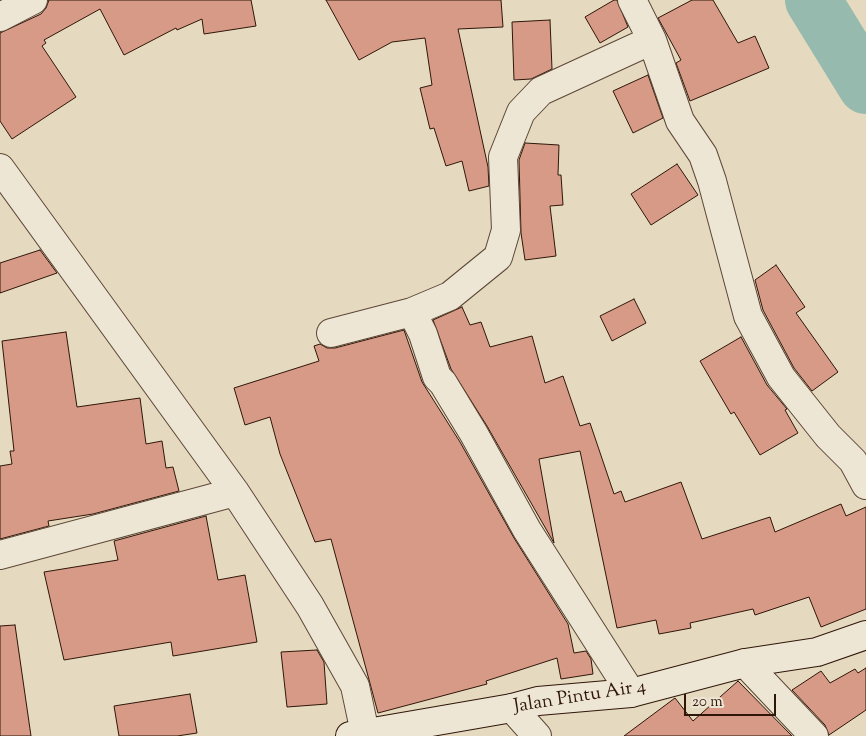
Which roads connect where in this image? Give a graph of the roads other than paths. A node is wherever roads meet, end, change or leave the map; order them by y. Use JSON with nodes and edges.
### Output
{"nodes":[{"id":1,"x":33,"y":0,"type":"edge"},
{"id":2,"x":632,"y":0,"type":"edge"},
{"id":3,"x":0,"y":17,"type":"edge"},
{"id":4,"x":652,"y":40,"type":"junction"},
{"id":5,"x":0,"y":168,"type":"edge"},
{"id":6,"x":412,"y":312,"type":"junction"},
{"id":7,"x":331,"y":333,"type":"dead end"},
{"id":8,"x":866,"y":485,"type":"edge"},
{"id":9,"x":235,"y":492,"type":"junction"},
{"id":10,"x":0,"y":555,"type":"edge"},
{"id":11,"x":866,"y":635,"type":"edge"},
{"id":12,"x":745,"y":663,"type":"junction"},
{"id":13,"x":631,"y":693,"type":"junction"},
{"id":14,"x":512,"y":708,"type":"junction"},
{"id":15,"x":357,"y":735,"type":"edge"},
{"id":16,"x":537,"y":736,"type":"edge"},
{"id":17,"x":814,"y":736,"type":"edge"}],
"edges":[{"from":1,"to":3,"type":"street"},
{"from":2,"to":4,"type":"street"},
{"from":4,"to":6,"type":"street"},
{"from":4,"to":8,"type":"street"},
{"from":5,"to":9,"type":"street"},
{"from":6,"to":7,"type":"street"},
{"from":6,"to":13,"type":"street"},
{"from":9,"to":10,"type":"street"},
{"from":9,"to":15,"type":"street"},
{"from":11,"to":12,"type":"street","name":"Jalan Pintu Air 4"},
{"from":12,"to":13,"type":"street","name":"Jalan Pintu Air 4"},
{"from":12,"to":17,"type":"street"},
{"from":13,"to":14,"type":"street","name":"Jalan Pintu Air 4"},
{"from":14,"to":15,"type":"street","name":"Jalan Pintu Air 4"},
{"from":14,"to":16,"type":"street"}]}
